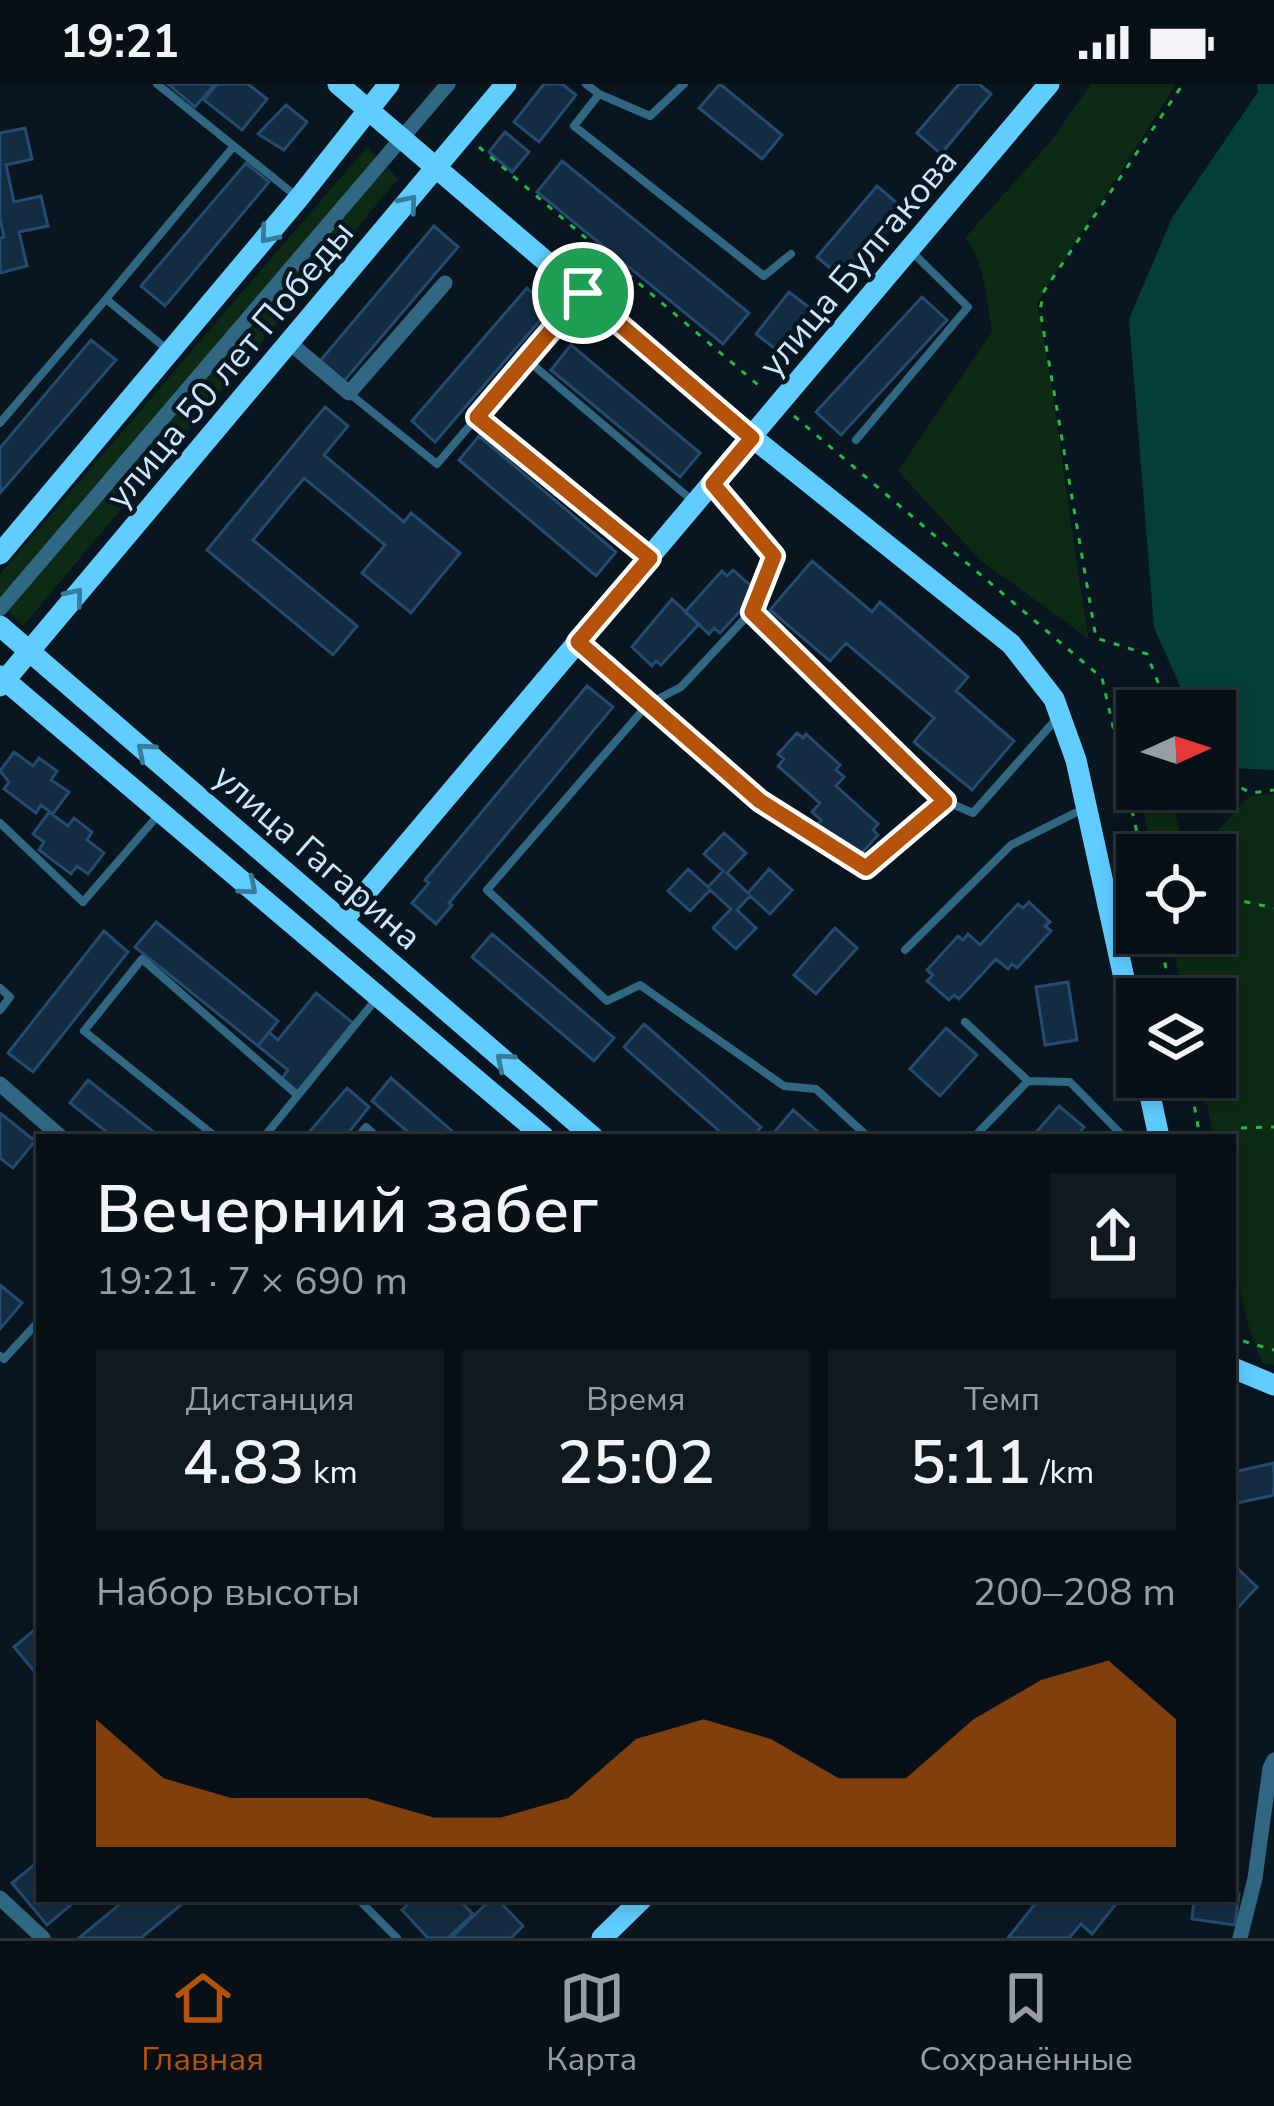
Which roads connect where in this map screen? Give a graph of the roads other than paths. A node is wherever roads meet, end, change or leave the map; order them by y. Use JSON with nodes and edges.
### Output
{"nodes":[{"id":1,"x":157,"y":84,"type":"edge"},
{"id":2,"x":338,"y":84,"type":"edge"},
{"id":3,"x":389,"y":84,"type":"edge"},
{"id":4,"x":448,"y":84,"type":"edge"},
{"id":5,"x":506,"y":84,"type":"edge"},
{"id":6,"x":586,"y":84,"type":"edge"},
{"id":7,"x":684,"y":84,"type":"edge"},
{"id":8,"x":1049,"y":84,"type":"edge"},
{"id":9,"x":599,"y":94,"type":"junction"},
{"id":10,"x":369,"y":112,"type":"junction"},
{"id":11,"x":401,"y":140,"type":"junction"},
{"id":12,"x":234,"y":146,"type":"junction"},
{"id":13,"x":438,"y":168,"type":"junction"},
{"id":14,"x":298,"y":199,"type":"junction"},
{"id":15,"x":911,"y":251,"type":"junction"},
{"id":16,"x":791,"y":254,"type":"dead end"},
{"id":17,"x":445,"y":284,"type":"dead end"},
{"id":18,"x":583,"y":293,"type":"junction"},
{"id":19,"x":106,"y":299,"type":"junction"},
{"id":20,"x":291,"y":344,"type":"junction"},
{"id":21,"x":170,"y":352,"type":"junction"},
{"id":22,"x":526,"y":359,"type":"junction"},
{"id":23,"x":349,"y":394,"type":"junction"},
{"id":24,"x":477,"y":417,"type":"junction"},
{"id":25,"x":0,"y":423,"type":"edge"},
{"id":26,"x":752,"y":438,"type":"junction"},
{"id":27,"x":856,"y":440,"type":"dead end"},
{"id":28,"x":713,"y":484,"type":"junction"},
{"id":29,"x":697,"y":504,"type":"junction"},
{"id":30,"x":0,"y":554,"type":"edge"},
{"id":31,"x":650,"y":558,"type":"junction"},
{"id":32,"x":0,"y":609,"type":"edge"},
{"id":33,"x":752,"y":612,"type":"junction"},
{"id":34,"x":0,"y":626,"type":"edge"},
{"id":35,"x":578,"y":642,"type":"junction"},
{"id":36,"x":29,"y":650,"type":"junction"},
{"id":37,"x":2,"y":680,"type":"edge"},
{"id":38,"x":648,"y":704,"type":"junction"},
{"id":39,"x":1060,"y":715,"type":"junction"},
{"id":40,"x":945,"y":801,"type":"junction"},
{"id":41,"x":1087,"y":807,"type":"junction"},
{"id":42,"x":161,"y":812,"type":"junction"},
{"id":43,"x":0,"y":823,"type":"edge"},
{"id":44,"x":342,"y":921,"type":"junction"},
{"id":45,"x":905,"y":950,"type":"dead end"},
{"id":46,"x":1124,"y":978,"type":"edge"},
{"id":47,"x":0,"y":988,"type":"edge"},
{"id":48,"x":378,"y":997,"type":"junction"},
{"id":49,"x":0,"y":1010,"type":"edge"},
{"id":50,"x":965,"y":1022,"type":"dead end"},
{"id":51,"x":1028,"y":1081,"type":"junction"},
{"id":52,"x":0,"y":1084,"type":"edge"},
{"id":53,"x":296,"y":1094,"type":"junction"},
{"id":54,"x":1149,"y":1098,"type":"edge"},
{"id":55,"x":58,"y":1134,"type":"edge"},
{"id":56,"x":212,"y":1134,"type":"edge"},
{"id":57,"x":265,"y":1134,"type":"edge"},
{"id":58,"x":540,"y":1134,"type":"edge"},
{"id":59,"x":590,"y":1134,"type":"edge"},
{"id":60,"x":865,"y":1134,"type":"edge"},
{"id":61,"x":977,"y":1134,"type":"edge"},
{"id":62,"x":1121,"y":1134,"type":"edge"},
{"id":63,"x":1153,"y":1134,"type":"edge"},
{"id":64,"x":36,"y":1324,"type":"edge"},
{"id":65,"x":0,"y":1356,"type":"edge"},
{"id":66,"x":1236,"y":1368,"type":"edge"},
{"id":67,"x":1269,"y":1384,"type":"edge"},
{"id":68,"x":1236,"y":1385,"type":"edge"},
{"id":69,"x":1274,"y":1760,"type":"edge"},
{"id":70,"x":0,"y":1898,"type":"edge"},
{"id":71,"x":361,"y":1902,"type":"edge"},
{"id":72,"x":639,"y":1902,"type":"edge"},
{"id":73,"x":32,"y":1935,"type":"edge"},
{"id":74,"x":397,"y":1938,"type":"edge"},
{"id":75,"x":602,"y":1938,"type":"edge"},
{"id":76,"x":1240,"y":1938,"type":"edge"}],
"edges":[{"from":1,"to":12,"type":"lane"},
{"from":2,"to":10,"type":"street"},
{"from":3,"to":10,"type":"street","name":"улица 50 лет Победы"},
{"from":4,"to":11,"type":"street"},
{"from":5,"to":13,"type":"street","name":"улица 50 лет Победы"},
{"from":6,"to":9,"type":"lane"},
{"from":7,"to":9,"type":"lane"},
{"from":8,"to":15,"type":"street","name":"улица Булгакова"},
{"from":9,"to":16,"type":"lane"},
{"from":10,"to":11,"type":"street"},
{"from":10,"to":14,"type":"street","name":"улица 50 лет Победы"},
{"from":11,"to":13,"type":"street"},
{"from":11,"to":32,"type":"street"},
{"from":12,"to":14,"type":"lane"},
{"from":12,"to":19,"type":"lane"},
{"from":13,"to":18,"type":"street"},
{"from":20,"to":13,"type":"street","name":"улица 50 лет Победы","one_way":true},
{"from":14,"to":21,"type":"street","name":"улица 50 лет Победы","one_way":true},
{"from":15,"to":26,"type":"street","name":"улица Булгакова"},
{"from":15,"to":27,"type":"lane"},
{"from":17,"to":23,"type":"street"},
{"from":18,"to":22,"type":"lane"},
{"from":18,"to":26,"type":"street"},
{"from":19,"to":21,"type":"lane"},
{"from":19,"to":25,"type":"lane"},
{"from":20,"to":23,"type":"street"},
{"from":36,"to":20,"type":"street","name":"улица 50 лет Победы","one_way":true},
{"from":21,"to":30,"type":"street","name":"улица 50 лет Победы"},
{"from":22,"to":24,"type":"lane"},
{"from":22,"to":29,"type":"lane"},
{"from":23,"to":24,"type":"lane"},
{"from":24,"to":31,"type":"lane"},
{"from":26,"to":28,"type":"street","name":"улица Булгакова"},
{"from":26,"to":39,"type":"street"},
{"from":28,"to":29,"type":"street","name":"улица Булгакова"},
{"from":28,"to":33,"type":"lane"},
{"from":29,"to":31,"type":"street","name":"улица Булгакова"},
{"from":31,"to":35,"type":"street","name":"улица Булгакова"},
{"from":33,"to":38,"type":"lane"},
{"from":33,"to":40,"type":"lane"},
{"from":34,"to":36,"type":"street","name":"улица Гагарина"},
{"from":35,"to":38,"type":"lane"},
{"from":35,"to":44,"type":"street","name":"улица Булгакова"},
{"from":36,"to":37,"type":"street","name":"улица 50 лет Победы"},
{"from":44,"to":36,"type":"street","name":"улица Гагарина","one_way":true},
{"from":37,"to":42,"type":"street","name":"улица Гагарина"},
{"from":38,"to":40,"type":"lane"},
{"from":38,"to":60,"type":"lane"},
{"from":39,"to":40,"type":"lane"},
{"from":39,"to":41,"type":"street"},
{"from":41,"to":45,"type":"lane"},
{"from":41,"to":46,"type":"street"},
{"from":42,"to":43,"type":"lane"},
{"from":42,"to":48,"type":"street","name":"улица Гагарина","one_way":true},
{"from":59,"to":44,"type":"street","name":"улица Гагарина","one_way":true},
{"from":47,"to":49,"type":"lane"},
{"from":48,"to":53,"type":"lane"},
{"from":48,"to":58,"type":"street","name":"улица Гагарина"},
{"from":50,"to":51,"type":"lane"},
{"from":51,"to":61,"type":"lane"},
{"from":51,"to":62,"type":"lane"},
{"from":52,"to":55,"type":"street"},
{"from":53,"to":56,"type":"lane"},
{"from":53,"to":57,"type":"lane"},
{"from":54,"to":63,"type":"street"},
{"from":64,"to":65,"type":"lane"},
{"from":66,"to":67,"type":"street"},
{"from":67,"to":68,"type":"street"},
{"from":69,"to":76,"type":"street"},
{"from":70,"to":73,"type":"street"},
{"from":71,"to":74,"type":"lane"},
{"from":72,"to":75,"type":"street"}]}
